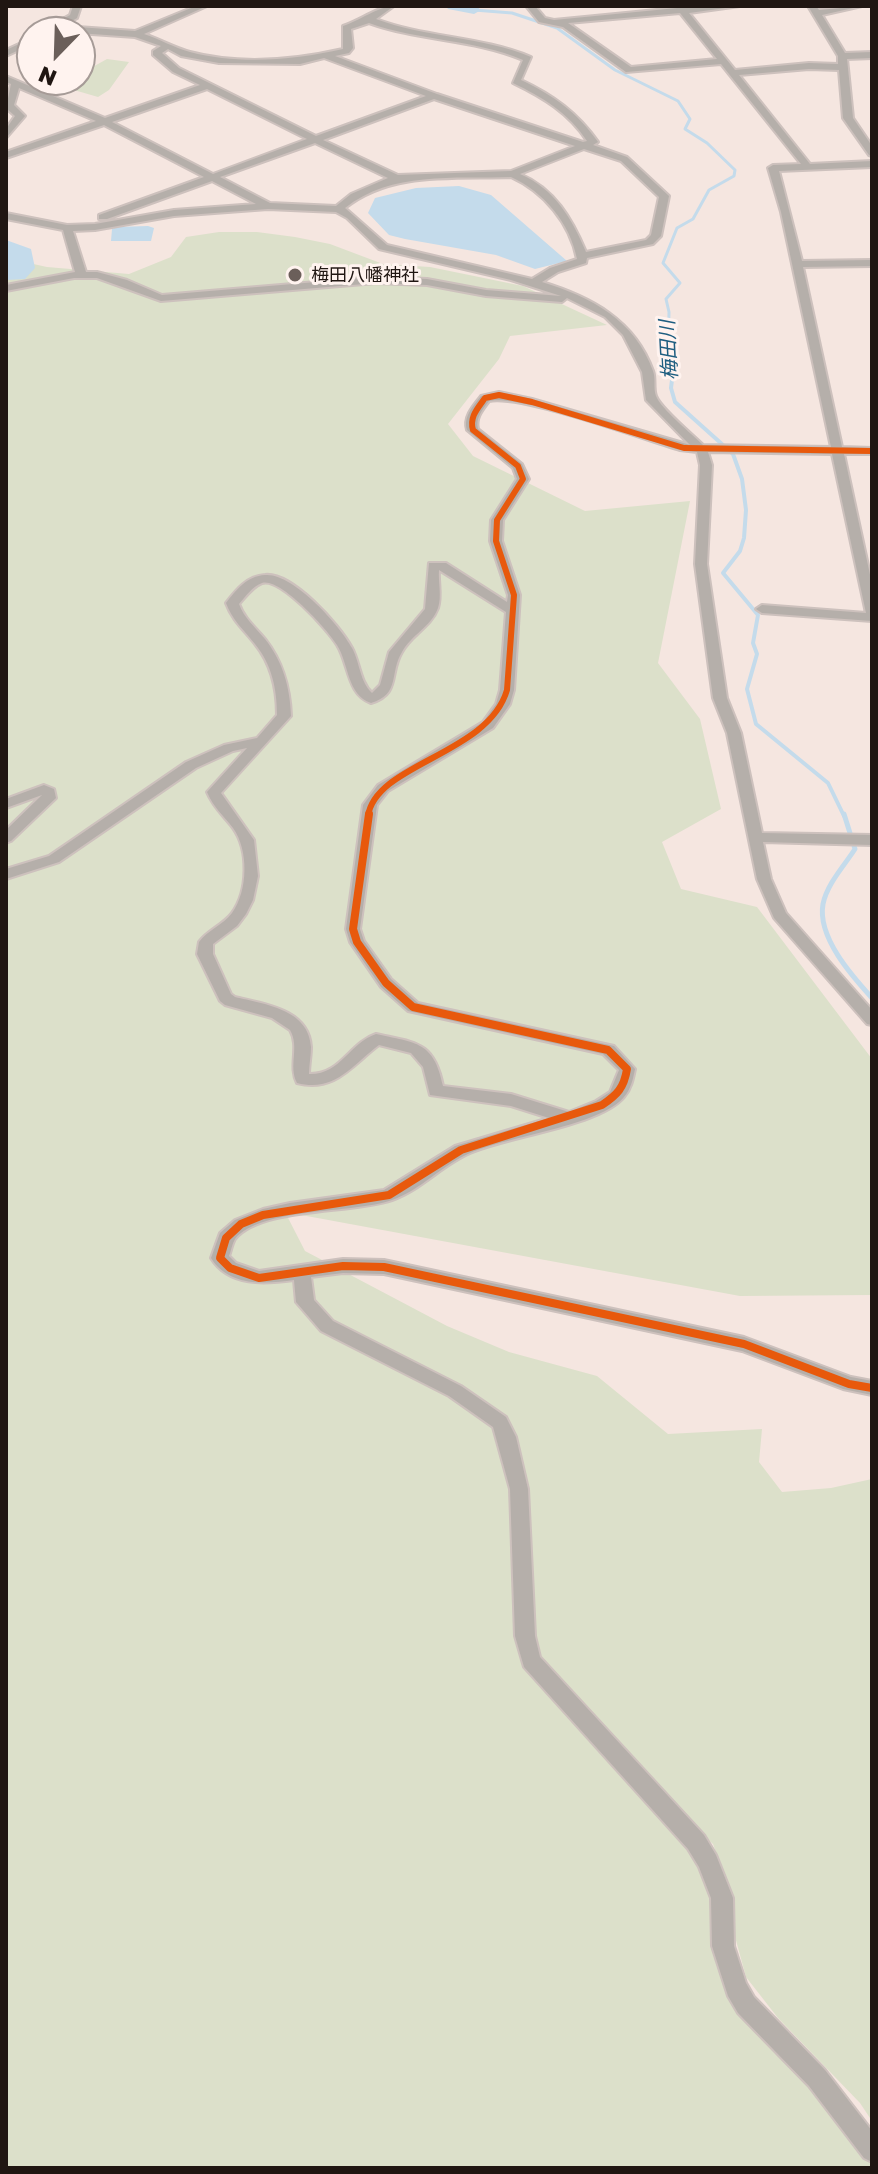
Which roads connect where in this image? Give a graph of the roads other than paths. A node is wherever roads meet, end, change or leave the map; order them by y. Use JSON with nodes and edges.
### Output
{"nodes":[{"id":1,"x":203,"y":6,"type":"edge"},
{"id":2,"x":390,"y":6,"type":"edge"},
{"id":3,"x":530,"y":6,"type":"edge"},
{"id":4,"x":736,"y":6,"type":"edge"},
{"id":5,"x":858,"y":6,"type":"edge"},
{"id":6,"x":681,"y":8,"type":"edge"},
{"id":7,"x":815,"y":10,"type":"edge"},
{"id":8,"x":369,"y":20,"type":"junction"},
{"id":9,"x":552,"y":22,"type":"junction"},
{"id":10,"x":96,"y":32,"type":"edge"},
{"id":11,"x":136,"y":34,"type":"junction"},
{"id":12,"x":168,"y":45,"type":"junction"},
{"id":13,"x":872,"y":55,"type":"edge"},
{"id":14,"x":326,"y":56,"type":"junction"},
{"id":15,"x":722,"y":61,"type":"junction"},
{"id":16,"x":843,"y":62,"type":"junction"},
{"id":17,"x":732,"y":73,"type":"junction"},
{"id":18,"x":11,"y":80,"type":"edge"},
{"id":19,"x":210,"y":85,"type":"junction"},
{"id":20,"x":434,"y":96,"type":"junction"},
{"id":21,"x":102,"y":120,"type":"junction"},
{"id":22,"x":6,"y":135,"type":"edge"},
{"id":23,"x":318,"y":139,"type":"junction"},
{"id":24,"x":584,"y":146,"type":"junction"},
{"id":25,"x":872,"y":153,"type":"edge"},
{"id":26,"x":6,"y":155,"type":"edge"},
{"id":27,"x":872,"y":164,"type":"edge"},
{"id":28,"x":808,"y":167,"type":"junction"},
{"id":29,"x":512,"y":174,"type":"junction"},
{"id":30,"x":213,"y":176,"type":"junction"},
{"id":31,"x":397,"y":178,"type":"junction"},
{"id":32,"x":268,"y":206,"type":"junction"},
{"id":33,"x":338,"y":209,"type":"junction"},
{"id":34,"x":6,"y":216,"type":"edge"},
{"id":35,"x":67,"y":228,"type":"junction"},
{"id":36,"x":582,"y":256,"type":"junction"},
{"id":37,"x":872,"y":263,"type":"edge"},
{"id":38,"x":796,"y":264,"type":"junction"},
{"id":39,"x":81,"y":274,"type":"junction"},
{"id":40,"x":533,"y":283,"type":"junction"},
{"id":41,"x":6,"y":288,"type":"edge"},
{"id":42,"x":580,"y":300,"type":"junction"},
{"id":43,"x":702,"y":450,"type":"junction"},
{"id":44,"x":838,"y":451,"type":"junction"},
{"id":45,"x":872,"y":451,"type":"edge"},
{"id":46,"x":762,"y":609,"type":"dead end"},
{"id":47,"x":513,"y":611,"type":"junction"},
{"id":48,"x":872,"y":615,"type":"edge"},
{"id":49,"x":262,"y":741,"type":"junction"},
{"id":50,"x":6,"y":804,"type":"edge"},
{"id":51,"x":755,"y":837,"type":"junction"},
{"id":52,"x":6,"y":838,"type":"edge"},
{"id":53,"x":859,"y":839,"type":"edge"},
{"id":54,"x":6,"y":874,"type":"edge"},
{"id":55,"x":872,"y":1020,"type":"edge"},
{"id":56,"x":566,"y":1117,"type":"junction"},
{"id":57,"x":302,"y":1271,"type":"junction"},
{"id":58,"x":872,"y":1388,"type":"edge"},
{"id":59,"x":872,"y":2150,"type":"edge"}],
"edges":[{"from":1,"to":11,"type":"street"},
{"from":2,"to":8,"type":"street"},
{"from":3,"to":9,"type":"street"},
{"from":4,"to":6,"type":"street"},
{"from":5,"to":7,"type":"street"},
{"from":6,"to":9,"type":"street"},
{"from":6,"to":15,"type":"street"},
{"from":7,"to":16,"type":"street"},
{"from":8,"to":14,"type":"street"},
{"from":8,"to":24,"type":"street"},
{"from":9,"to":15,"type":"street"},
{"from":10,"to":11,"type":"street"},
{"from":11,"to":12,"type":"street"},
{"from":12,"to":14,"type":"street"},
{"from":12,"to":19,"type":"street"},
{"from":13,"to":16,"type":"street"},
{"from":14,"to":20,"type":"street"},
{"from":15,"to":17,"type":"street"},
{"from":16,"to":17,"type":"street"},
{"from":16,"to":25,"type":"street"},
{"from":17,"to":28,"type":"street"},
{"from":18,"to":21,"type":"street"},
{"from":18,"to":22,"type":"street"},
{"from":19,"to":21,"type":"street"},
{"from":19,"to":23,"type":"street"},
{"from":20,"to":23,"type":"street"},
{"from":20,"to":24,"type":"street"},
{"from":21,"to":26,"type":"street"},
{"from":21,"to":30,"type":"street"},
{"from":23,"to":30,"type":"street"},
{"from":23,"to":31,"type":"street"},
{"from":24,"to":29,"type":"street"},
{"from":24,"to":36,"type":"street"},
{"from":27,"to":28,"type":"street"},
{"from":28,"to":38,"type":"street"},
{"from":29,"to":31,"type":"street"},
{"from":29,"to":36,"type":"street"},
{"from":30,"to":32,"type":"street"},
{"from":30,"to":35,"type":"street"},
{"from":31,"to":33,"type":"street"},
{"from":32,"to":33,"type":"street"},
{"from":32,"to":35,"type":"street"},
{"from":33,"to":40,"type":"street"},
{"from":34,"to":35,"type":"street"},
{"from":35,"to":39,"type":"street"},
{"from":36,"to":40,"type":"street"},
{"from":37,"to":38,"type":"street"},
{"from":38,"to":44,"type":"street"},
{"from":39,"to":41,"type":"street"},
{"from":39,"to":42,"type":"street"},
{"from":40,"to":42,"type":"street"},
{"from":42,"to":43,"type":"street"},
{"from":43,"to":44,"type":"street"},
{"from":43,"to":47,"type":"street"},
{"from":43,"to":51,"type":"street"},
{"from":44,"to":45,"type":"street"},
{"from":44,"to":48,"type":"street"},
{"from":46,"to":48,"type":"street"},
{"from":47,"to":49,"type":"street"},
{"from":47,"to":56,"type":"street"},
{"from":49,"to":54,"type":"street"},
{"from":49,"to":56,"type":"street"},
{"from":50,"to":52,"type":"street"},
{"from":51,"to":53,"type":"street"},
{"from":51,"to":55,"type":"street"},
{"from":56,"to":57,"type":"street"},
{"from":57,"to":58,"type":"street"},
{"from":57,"to":59,"type":"street"}]}
